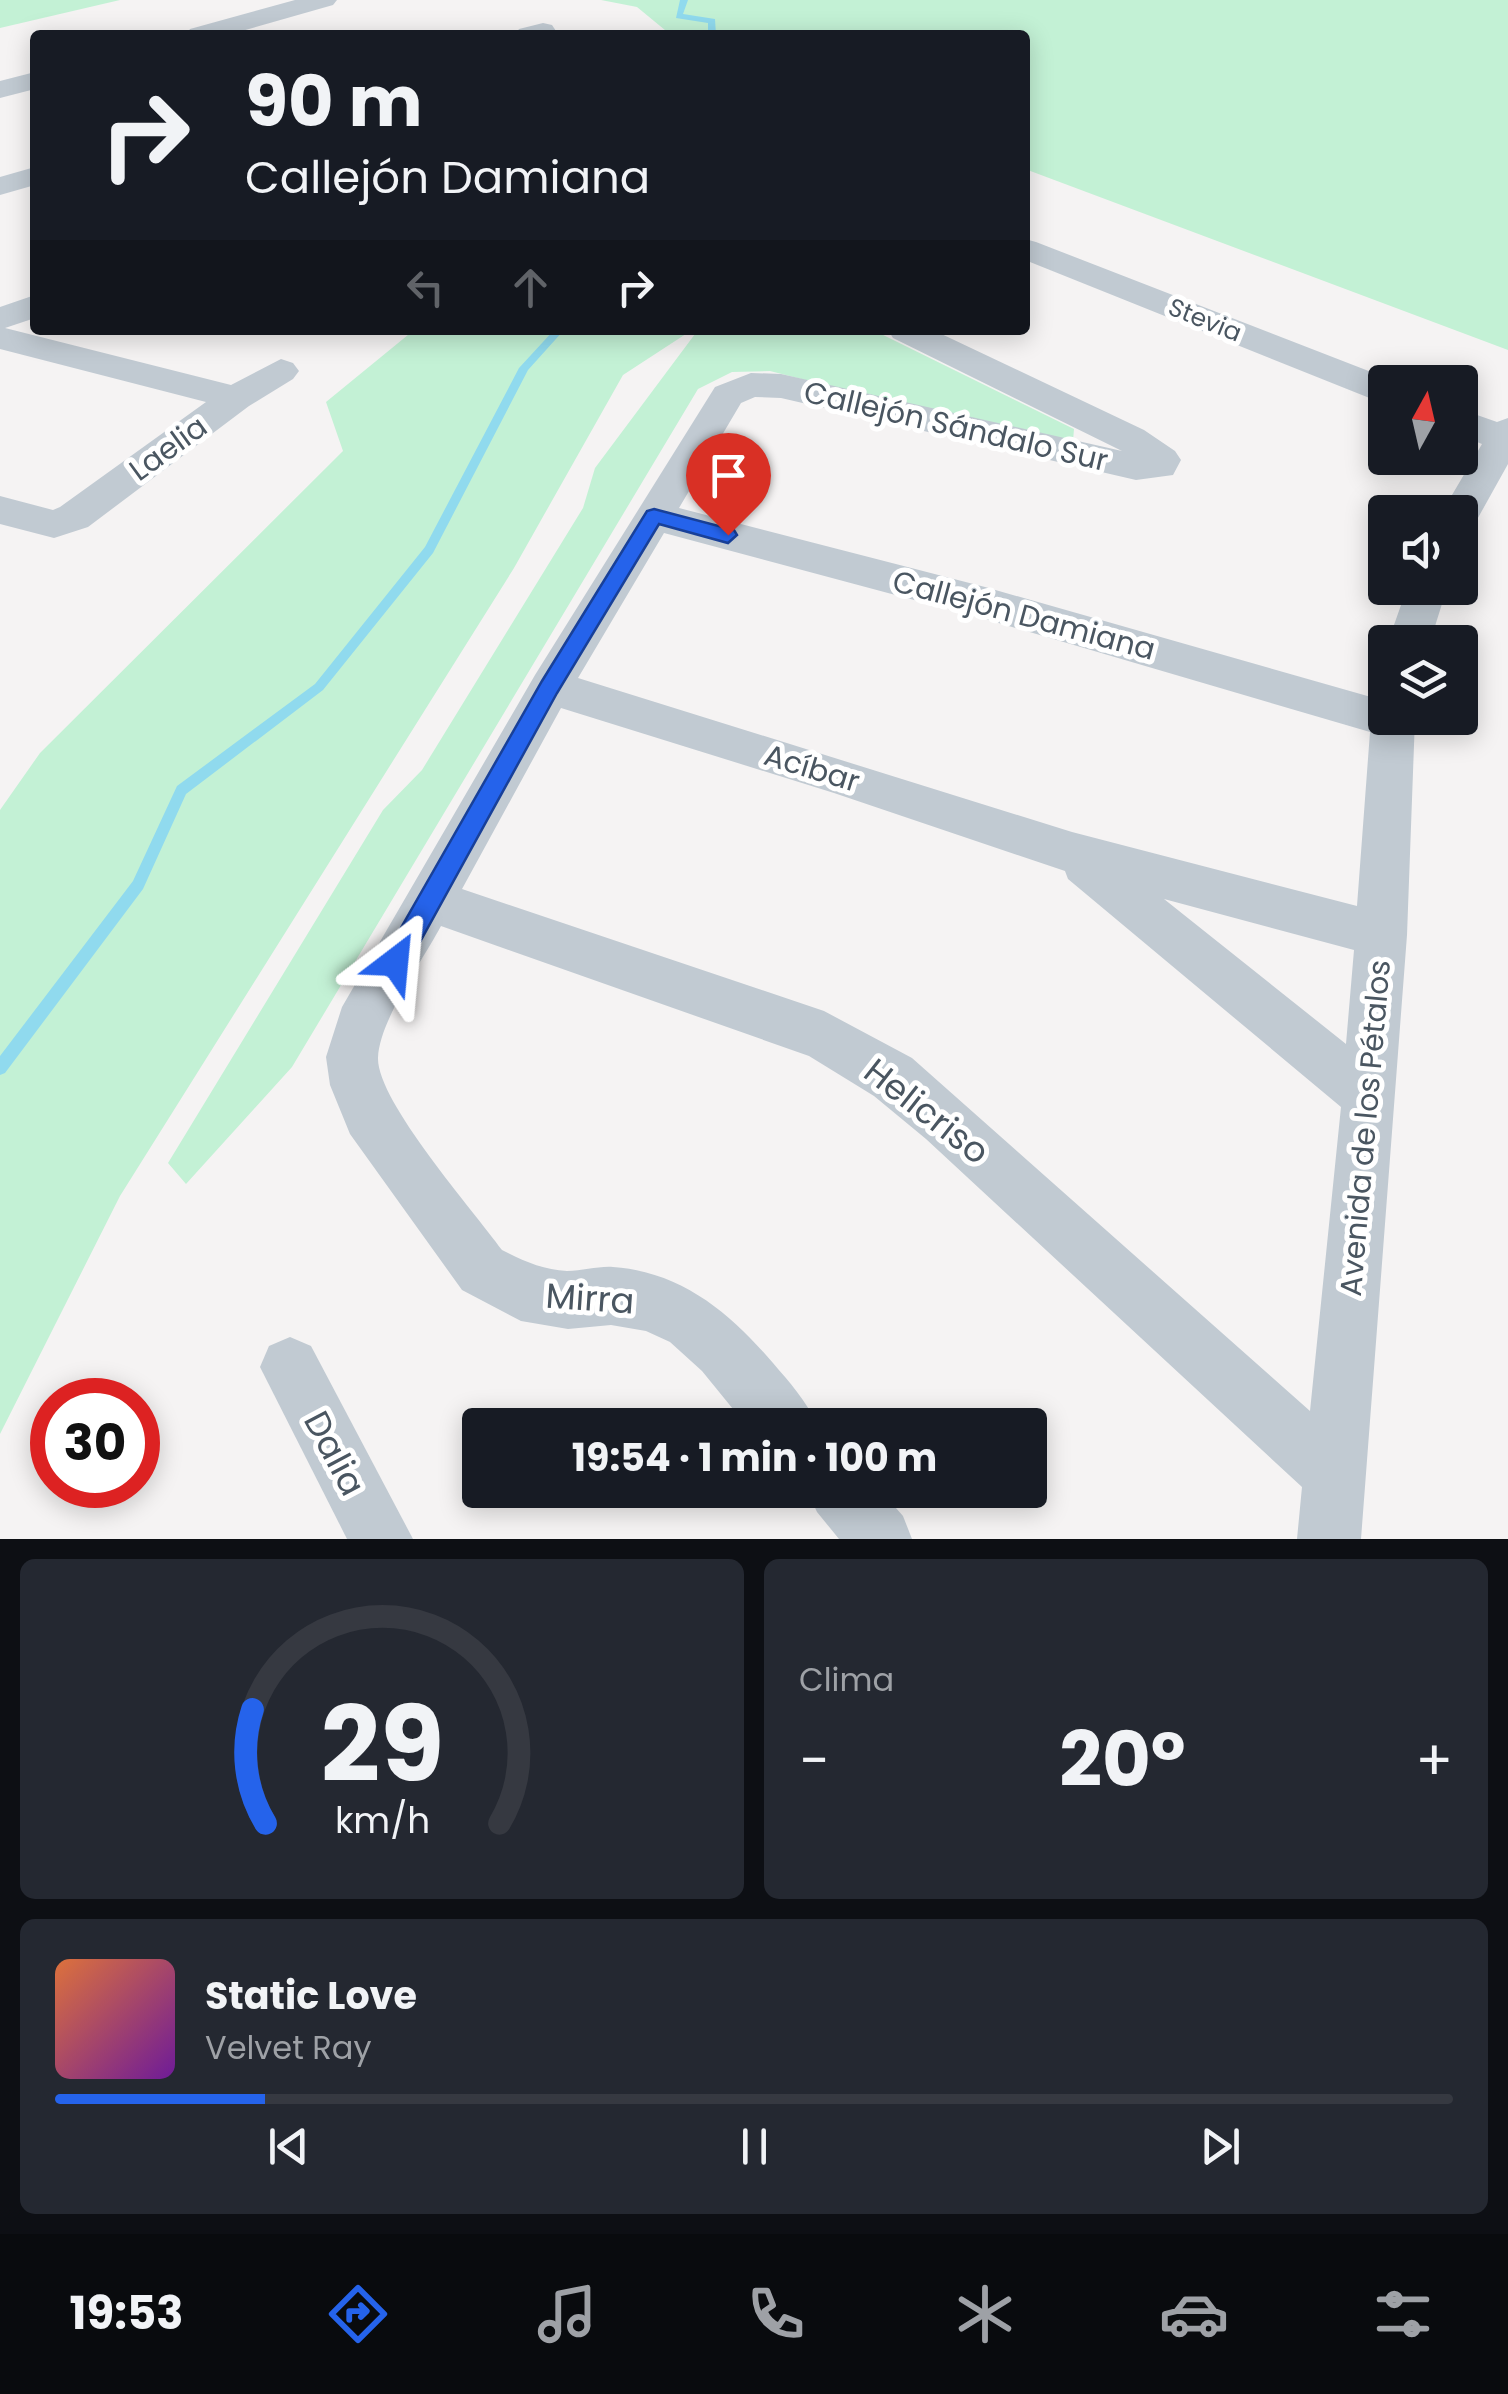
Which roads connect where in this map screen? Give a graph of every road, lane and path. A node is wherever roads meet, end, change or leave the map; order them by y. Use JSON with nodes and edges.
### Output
{"nodes":[{"id":1,"x":324,"y":0,"type":"edge"},
{"id":2,"x":217,"y":30,"type":"edge"},
{"id":3,"x":30,"y":81,"type":"edge"},
{"id":4,"x":0,"y":90,"type":"edge"},
{"id":5,"x":30,"y":177,"type":"edge"},
{"id":6,"x":0,"y":186,"type":"edge"},
{"id":7,"x":1030,"y":251,"type":"edge"},
{"id":8,"x":30,"y":308,"type":"edge"},
{"id":9,"x":0,"y":319,"type":"edge"},
{"id":10,"x":916,"y":335,"type":"edge"},
{"id":11,"x":0,"y":338,"type":"edge"},
{"id":12,"x":281,"y":371,"type":"dead end"},
{"id":13,"x":1368,"y":384,"type":"edge"},
{"id":14,"x":236,"y":398,"type":"junction"},
{"id":15,"x":1478,"y":426,"type":"edge"},
{"id":16,"x":1506,"y":434,"type":"edge"},
{"id":17,"x":1471,"y":495,"type":"edge"},
{"id":18,"x":0,"y":510,"type":"edge"},
{"id":19,"x":654,"y":516,"type":"junction"},
{"id":20,"x":550,"y":687,"type":"junction"},
{"id":21,"x":1368,"y":713,"type":"edge"},
{"id":22,"x":1392,"y":735,"type":"edge"},
{"id":23,"x":1072,"y":853,"type":"junction"},
{"id":24,"x":429,"y":900,"type":"junction"},
{"id":25,"x":1382,"y":934,"type":"junction"},
{"id":26,"x":1369,"y":1096,"type":"junction"},
{"id":27,"x":290,"y":1368,"type":"dead end"},
{"id":28,"x":772,"y":1408,"type":"edge"},
{"id":29,"x":1334,"y":1474,"type":"junction"},
{"id":30,"x":855,"y":1508,"type":"edge"},
{"id":31,"x":381,"y":1539,"type":"edge"},
{"id":32,"x":880,"y":1539,"type":"edge"},
{"id":33,"x":1329,"y":1539,"type":"edge"}],
"edges":[{"from":1,"to":2,"type":"street"},
{"from":3,"to":4,"type":"street"},
{"from":5,"to":6,"type":"street"},
{"from":7,"to":13,"type":"street","name":"Stevia"},
{"from":8,"to":9,"type":"street"},
{"from":10,"to":19,"type":"street","name":"Callejón Sándalo Sur"},
{"from":11,"to":14,"type":"street"},
{"from":12,"to":14,"type":"street","name":"Laelia"},
{"from":14,"to":18,"type":"street","name":"Laelia"},
{"from":15,"to":16,"type":"street"},
{"from":16,"to":17,"type":"street"},
{"from":19,"to":20,"type":"street"},
{"from":19,"to":21,"type":"street","name":"Callejón Damiana"},
{"from":20,"to":23,"type":"street","name":"Acíbar"},
{"from":20,"to":24,"type":"street"},
{"from":22,"to":25,"type":"street","name":"Avenida de los Pétalos"},
{"from":23,"to":25,"type":"street","name":"Acíbar"},
{"from":23,"to":26,"type":"street","name":"Acíbar"},
{"from":24,"to":28,"type":"street","name":"Mirra"},
{"from":24,"to":29,"type":"street","name":"Helicriso"},
{"from":25,"to":26,"type":"street","name":"Avenida de los Pétalos"},
{"from":26,"to":29,"type":"street","name":"Avenida de los Pétalos"},
{"from":27,"to":31,"type":"street","name":"Dalia"},
{"from":29,"to":33,"type":"street","name":"Avenida de los Pétalos"},
{"from":30,"to":32,"type":"street"}]}
